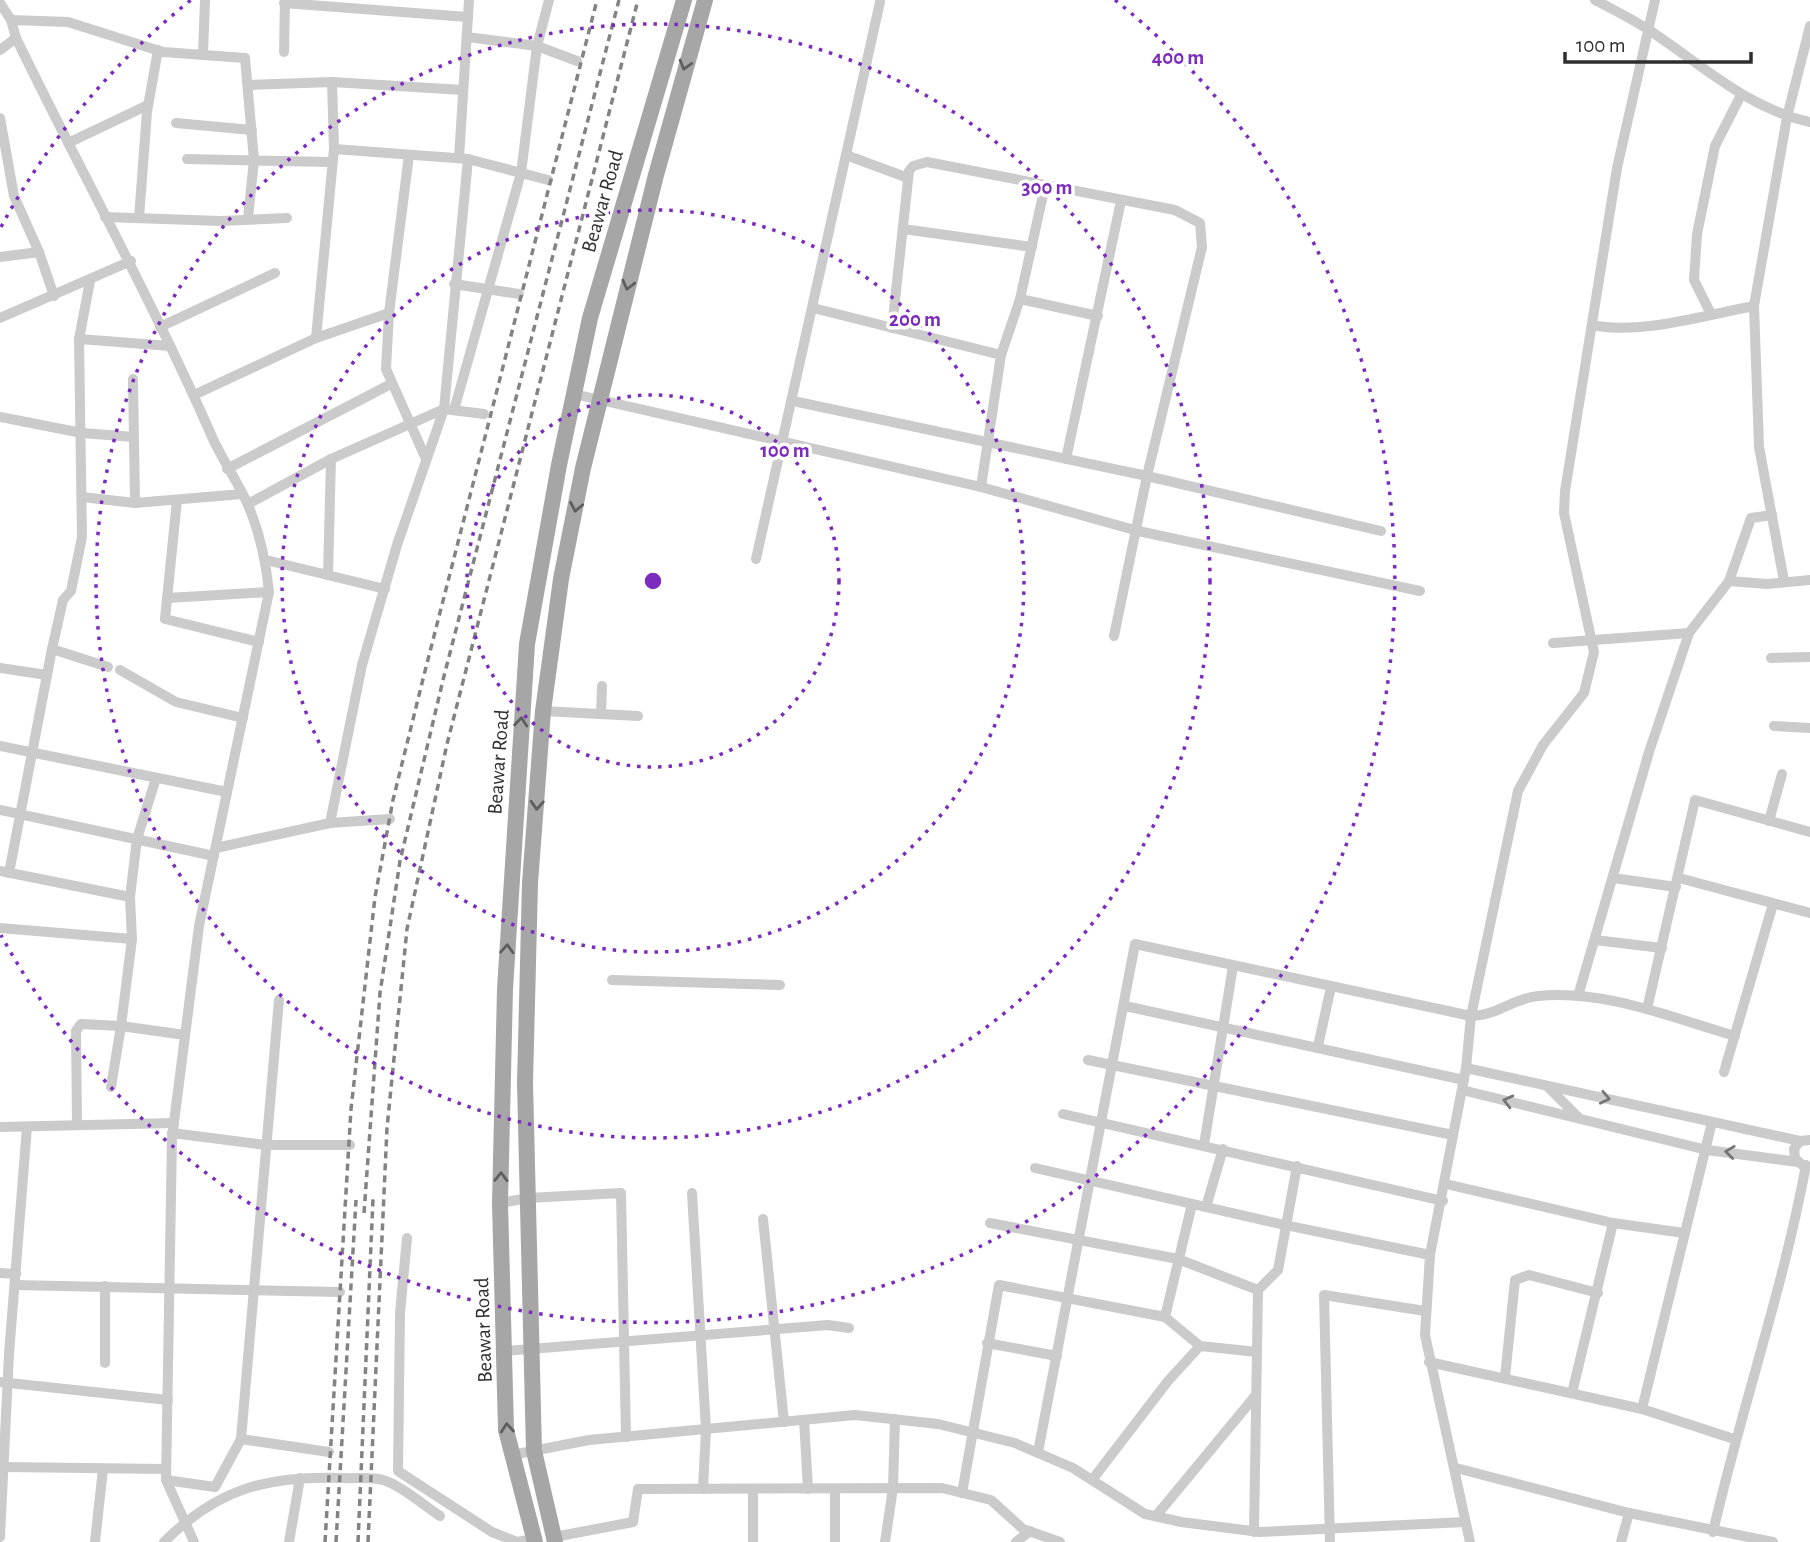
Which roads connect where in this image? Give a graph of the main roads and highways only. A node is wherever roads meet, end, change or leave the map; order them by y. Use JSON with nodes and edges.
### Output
{"nodes":[{"id":1,"x":684,"y":0,"type":"edge"},
{"id":2,"x":705,"y":0,"type":"edge"},
{"id":3,"x":518,"y":757,"type":"junction"},
{"id":4,"x":540,"y":759,"type":"junction"},
{"id":5,"x":554,"y":1540,"type":"edge"},
{"id":6,"x":535,"y":1541,"type":"edge"}],
"edges":[{"from":3,"to":1,"type":"main road","name":"Beawar Road","one_way":true},
{"from":2,"to":4,"type":"main road","name":"Beawar Road","one_way":true},
{"from":3,"to":4,"type":"main road"},
{"from":6,"to":3,"type":"main road","name":"Beawar Road","one_way":true},
{"from":4,"to":5,"type":"main road","name":"Beawar Road","one_way":true}]}
